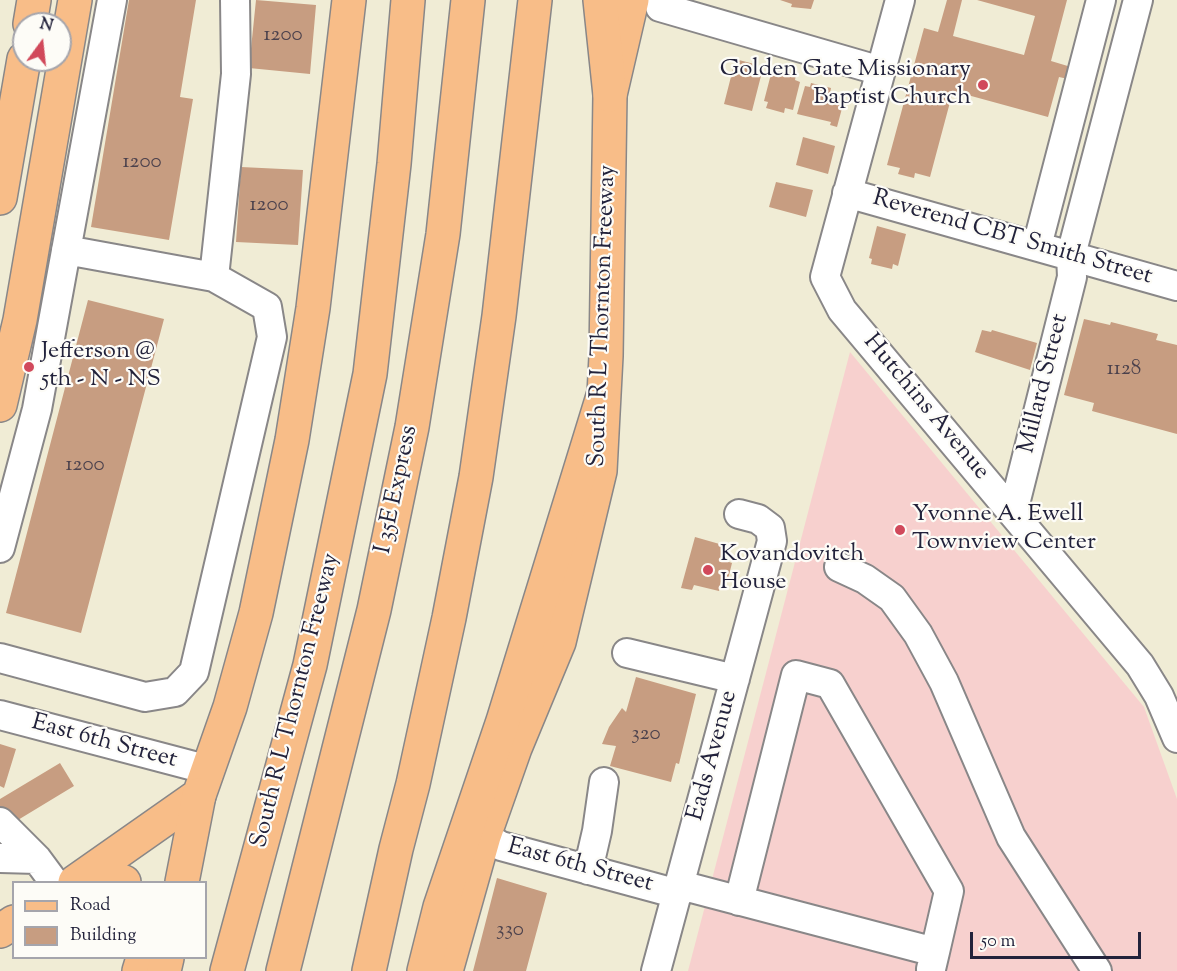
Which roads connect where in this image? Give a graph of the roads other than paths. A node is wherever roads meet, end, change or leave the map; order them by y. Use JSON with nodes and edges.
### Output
{"nodes":[{"id":1,"x":75,"y":0,"type":"edge"},
{"id":2,"x":111,"y":0,"type":"edge"},
{"id":3,"x":235,"y":0,"type":"edge"},
{"id":4,"x":349,"y":0,"type":"edge"},
{"id":5,"x":408,"y":0,"type":"edge"},
{"id":6,"x":468,"y":0,"type":"edge"},
{"id":7,"x":535,"y":0,"type":"edge"},
{"id":8,"x":600,"y":0,"type":"edge"},
{"id":9,"x":900,"y":0,"type":"edge"},
{"id":10,"x":1101,"y":0,"type":"edge"},
{"id":11,"x":1138,"y":0,"type":"edge"},
{"id":12,"x":646,"y":4,"type":"edge"},
{"id":13,"x":881,"y":71,"type":"junction"},
{"id":14,"x":22,"y":72,"type":"edge"},
{"id":15,"x":610,"y":95,"type":"junction"},
{"id":16,"x":847,"y":193,"type":"junction"},
{"id":17,"x":0,"y":198,"type":"edge"},
{"id":18,"x":1037,"y":246,"type":"junction"},
{"id":19,"x":66,"y":250,"type":"junction"},
{"id":20,"x":1071,"y":255,"type":"junction"},
{"id":21,"x":214,"y":278,"type":"junction"},
{"id":22,"x":1177,"y":286,"type":"edge"},
{"id":23,"x":10,"y":318,"type":"edge"},
{"id":24,"x":603,"y":396,"type":"junction"},
{"id":25,"x":0,"y":405,"type":"edge"},
{"id":26,"x":1013,"y":512,"type":"junction"},
{"id":27,"x":739,"y":514,"type":"dead end"},
{"id":28,"x":0,"y":548,"type":"edge"},
{"id":29,"x":839,"y":567,"type":"dead end"},
{"id":30,"x":627,"y":653,"type":"dead end"},
{"id":31,"x":0,"y":658,"type":"edge"},
{"id":32,"x":735,"y":679,"type":"junction"},
{"id":33,"x":0,"y":715,"type":"edge"},
{"id":34,"x":1177,"y":735,"type":"edge"},
{"id":35,"x":204,"y":782,"type":"junction"},
{"id":36,"x":604,"y":783,"type":"dead end"},
{"id":37,"x":0,"y":822,"type":"edge"},
{"id":38,"x":484,"y":836,"type":"junction"},
{"id":39,"x":0,"y":838,"type":"edge"},
{"id":40,"x":0,"y":848,"type":"edge"},
{"id":41,"x":0,"y":858,"type":"edge"},
{"id":42,"x":37,"y":859,"type":"junction"},
{"id":43,"x":588,"y":870,"type":"junction"},
{"id":44,"x":70,"y":881,"type":"edge"},
{"id":45,"x":121,"y":881,"type":"edge"},
{"id":46,"x":168,"y":881,"type":"edge"},
{"id":47,"x":182,"y":881,"type":"edge"},
{"id":48,"x":679,"y":889,"type":"junction"},
{"id":49,"x":740,"y":901,"type":"junction"},
{"id":50,"x":933,"y":962,"type":"edge"},
{"id":51,"x":227,"y":971,"type":"edge"},
{"id":52,"x":283,"y":971,"type":"edge"},
{"id":53,"x":369,"y":971,"type":"edge"},
{"id":54,"x":424,"y":971,"type":"edge"},
{"id":55,"x":446,"y":971,"type":"edge"},
{"id":56,"x":656,"y":971,"type":"edge"},
{"id":57,"x":1097,"y":971,"type":"edge"}],
"edges":[{"from":1,"to":23,"type":"main road"},
{"from":2,"to":19,"type":"street"},
{"from":3,"to":21,"type":"street"},
{"from":4,"to":35,"type":"main road"},
{"from":5,"to":51,"type":"main road","name":"South R L Thornton Freeway"},
{"from":6,"to":52,"type":"main road","name":"I 35E Express"},
{"from":7,"to":53,"type":"main road"},
{"from":8,"to":15,"type":"main road"},
{"from":9,"to":13,"type":"street"},
{"from":10,"to":18,"type":"street"},
{"from":11,"to":20,"type":"street","name":"Millard Street"},
{"from":12,"to":13,"type":"street"},
{"from":12,"to":15,"type":"main road","name":"South R L Thornton Freeway"},
{"from":13,"to":16,"type":"street"},
{"from":14,"to":17,"type":"main road"},
{"from":15,"to":24,"type":"main road","name":"South R L Thornton Freeway"},
{"from":16,"to":18,"type":"street","name":"Reverend CBT Smith Street"},
{"from":16,"to":26,"type":"street","name":"Hutchins Avenue"},
{"from":18,"to":20,"type":"street","name":"Reverend CBT Smith Street"},
{"from":19,"to":21,"type":"street"},
{"from":19,"to":28,"type":"street"},
{"from":20,"to":22,"type":"street","name":"Reverend CBT Smith Street"},
{"from":20,"to":26,"type":"street","name":"Millard Street"},
{"from":21,"to":31,"type":"street"},
{"from":23,"to":25,"type":"main road"},
{"from":24,"to":38,"type":"main road","name":"South R L Thornton Freeway"},
{"from":24,"to":54,"type":"main road"},
{"from":26,"to":34,"type":"street","name":"Hutchins Avenue"},
{"from":27,"to":32,"type":"street","name":"Eads Avenue"},
{"from":29,"to":57,"type":"street"},
{"from":30,"to":32,"type":"street"},
{"from":32,"to":48,"type":"street","name":"Eads Avenue"},
{"from":33,"to":35,"type":"street","name":"East 6th Street"},
{"from":35,"to":44,"type":"main road"},
{"from":35,"to":46,"type":"main road"},
{"from":35,"to":47,"type":"main road"},
{"from":36,"to":43,"type":"street"},
{"from":37,"to":42,"type":"street"},
{"from":38,"to":43,"type":"street","name":"East 6th Street"},
{"from":38,"to":55,"type":"main road","name":"South R L Thornton Freeway"},
{"from":39,"to":42,"type":"street"},
{"from":40,"to":42,"type":"street"},
{"from":41,"to":42,"type":"street"},
{"from":42,"to":44,"type":"street"},
{"from":43,"to":48,"type":"street","name":"East 6th Street"},
{"from":44,"to":45,"type":"main road"},
{"from":48,"to":49,"type":"street","name":"East 6th Street"},
{"from":48,"to":56,"type":"street","name":"Eads Avenue"},
{"from":49,"to":50,"type":"street","name":"East 6th Street"},
{"from":49,"to":50,"type":"street"}]}
